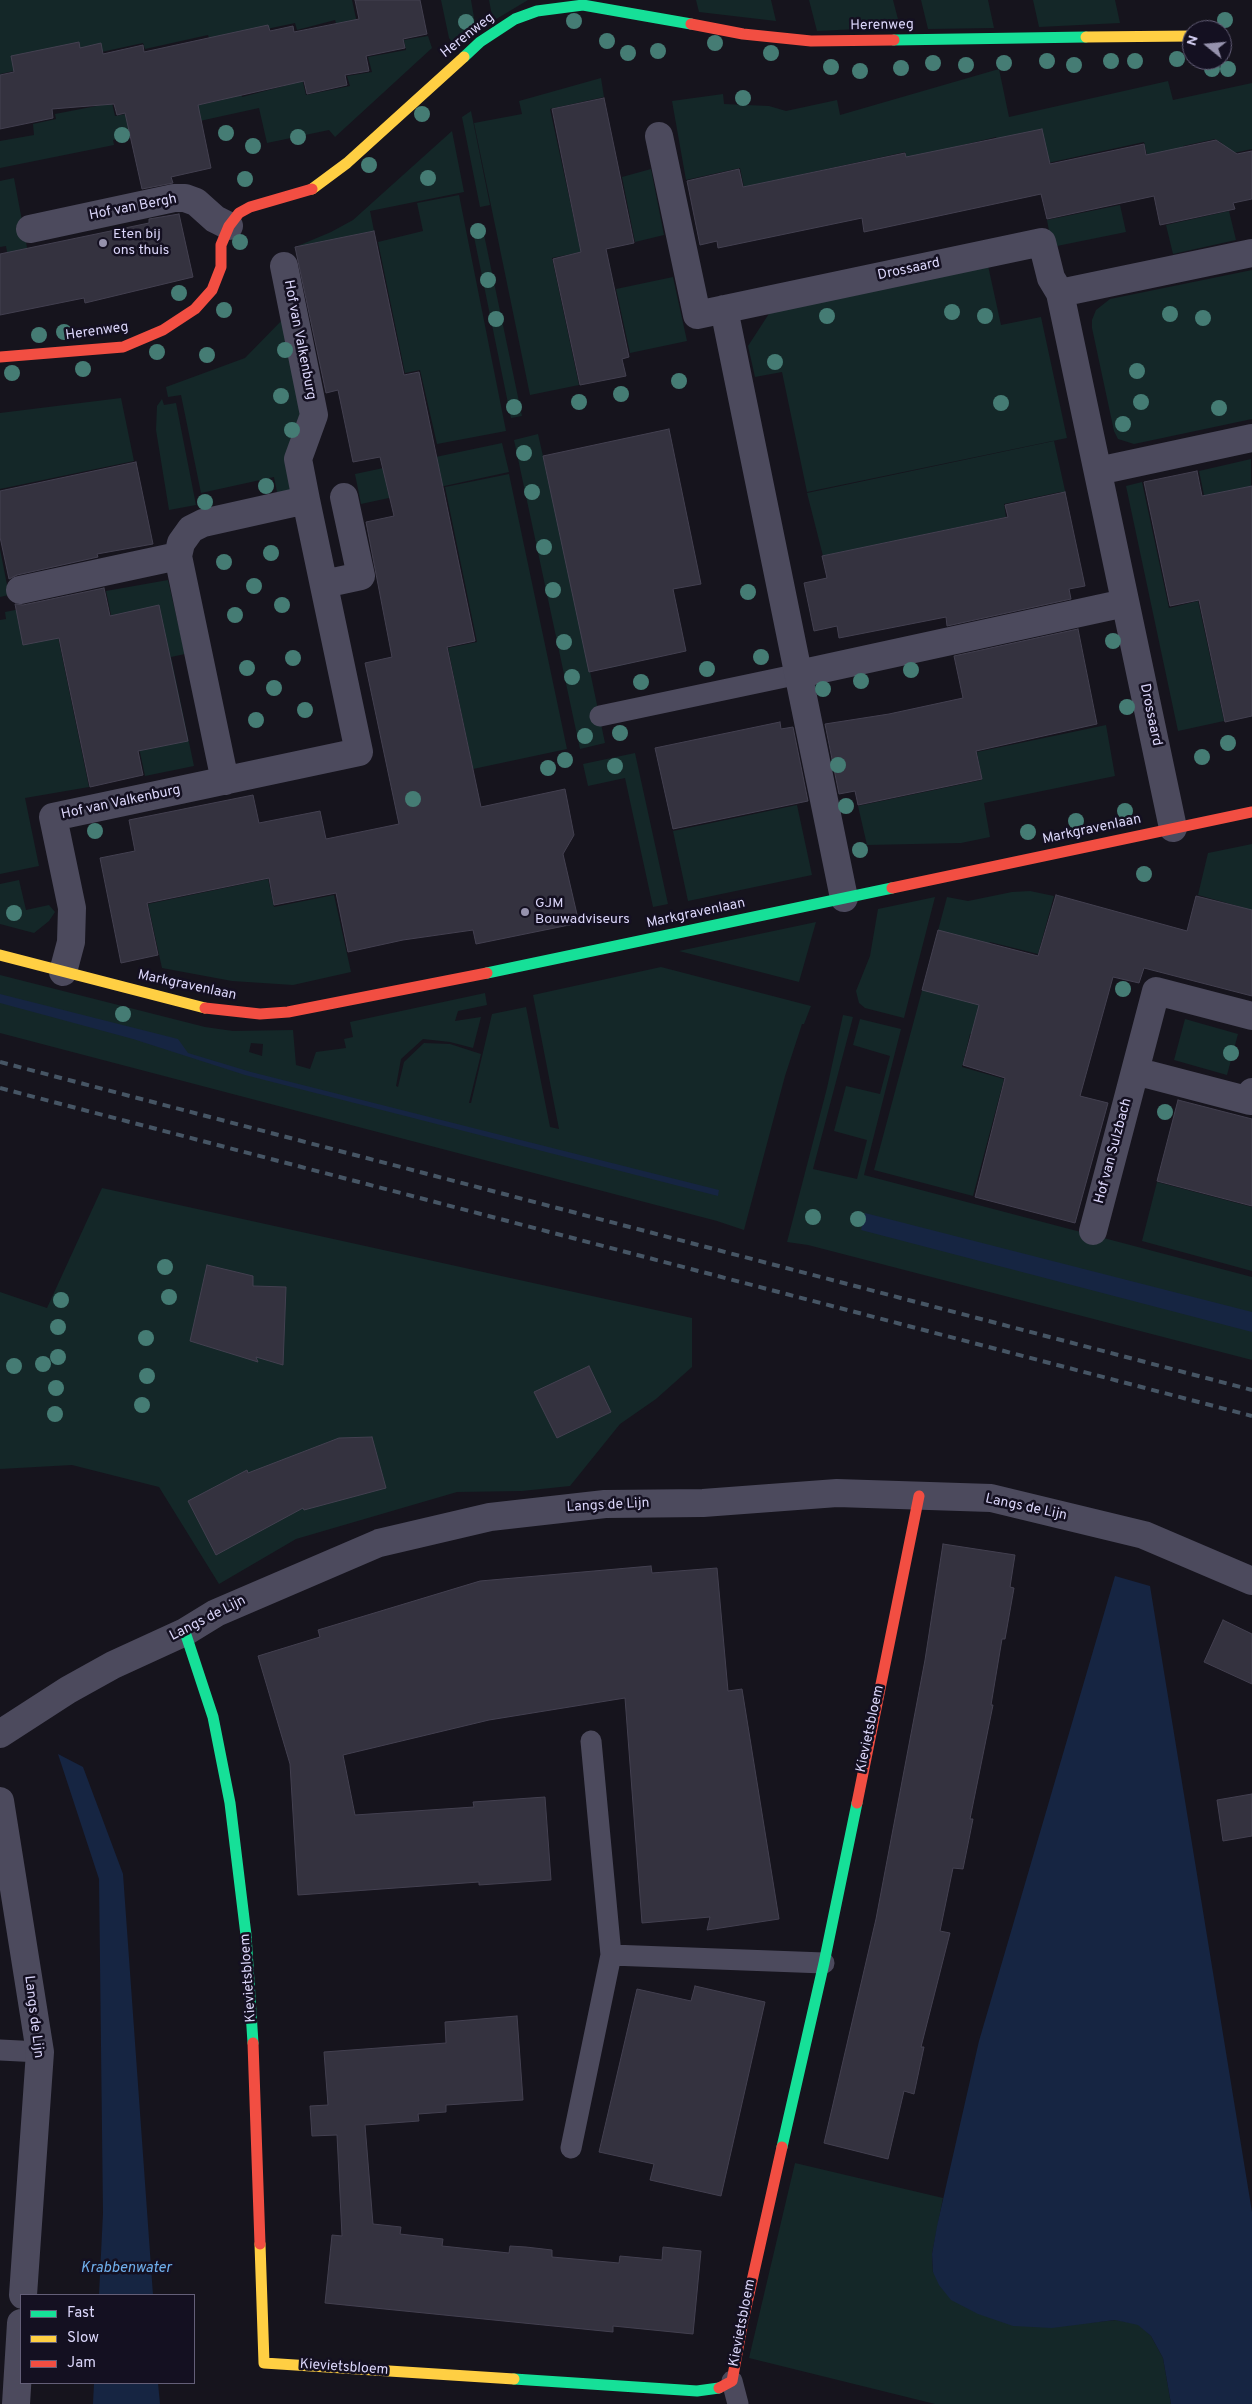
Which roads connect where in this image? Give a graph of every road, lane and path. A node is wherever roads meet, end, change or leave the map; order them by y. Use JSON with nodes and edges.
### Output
{"nodes":[{"id":1,"x":1182,"y":36,"type":"edge"},
{"id":2,"x":659,"y":136,"type":"dead end"},
{"id":3,"x":229,"y":226,"type":"junction"},
{"id":4,"x":30,"y":228,"type":"dead end"},
{"id":5,"x":1252,"y":253,"type":"edge"},
{"id":6,"x":284,"y":266,"type":"dead end"},
{"id":7,"x":1060,"y":293,"type":"junction"},
{"id":8,"x":724,"y":309,"type":"junction"},
{"id":9,"x":0,"y":357,"type":"edge"},
{"id":10,"x":1252,"y":438,"type":"edge"},
{"id":11,"x":1098,"y":471,"type":"junction"},
{"id":12,"x":344,"y":497,"type":"dead end"},
{"id":13,"x":306,"y":500,"type":"junction"},
{"id":14,"x":178,"y":556,"type":"junction"},
{"id":15,"x":324,"y":584,"type":"junction"},
{"id":16,"x":20,"y":590,"type":"dead end"},
{"id":17,"x":1125,"y":603,"type":"junction"},
{"id":18,"x":798,"y":674,"type":"junction"},
{"id":19,"x":600,"y":716,"type":"dead end"},
{"id":20,"x":225,"y":780,"type":"junction"},
{"id":21,"x":1252,"y":812,"type":"edge"},
{"id":22,"x":1173,"y":828,"type":"junction"},
{"id":23,"x":844,"y":898,"type":"junction"},
{"id":24,"x":0,"y":955,"type":"edge"},
{"id":25,"x":64,"y":972,"type":"junction"},
{"id":26,"x":1252,"y":1016,"type":"edge"},
{"id":27,"x":1135,"y":1071,"type":"junction"},
{"id":28,"x":1252,"y":1092,"type":"edge"},
{"id":29,"x":1093,"y":1231,"type":"dead end"},
{"id":30,"x":919,"y":1496,"type":"junction"},
{"id":31,"x":1252,"y":1582,"type":"edge"},
{"id":32,"x":185,"y":1632,"type":"junction"},
{"id":33,"x":0,"y":1734,"type":"edge"},
{"id":34,"x":592,"y":1741,"type":"dead end"},
{"id":35,"x":0,"y":1801,"type":"edge"},
{"id":36,"x":611,"y":1955,"type":"junction"},
{"id":37,"x":824,"y":1963,"type":"junction"},
{"id":38,"x":0,"y":2050,"type":"edge"},
{"id":39,"x":40,"y":2052,"type":"junction"},
{"id":40,"x":571,"y":2148,"type":"dead end"},
{"id":41,"x":23,"y":2294,"type":"edge"},
{"id":42,"x":20,"y":2339,"type":"edge"},
{"id":43,"x":732,"y":2381,"type":"junction"},
{"id":44,"x":16,"y":2404,"type":"edge"},
{"id":45,"x":738,"y":2404,"type":"edge"}],
"edges":[{"from":1,"to":3,"type":"street","name":"Herenweg"},
{"from":2,"to":8,"type":"street","name":"Drossaard"},
{"from":3,"to":4,"type":"street","name":"Hof van Bergh"},
{"from":3,"to":9,"type":"street","name":"Herenweg"},
{"from":5,"to":7,"type":"street"},
{"from":6,"to":13,"type":"street","name":"Hof van Valkenburg"},
{"from":7,"to":8,"type":"street","name":"Drossaard"},
{"from":7,"to":11,"type":"street","name":"Drossaard"},
{"from":8,"to":18,"type":"street"},
{"from":10,"to":11,"type":"street"},
{"from":11,"to":17,"type":"street","name":"Drossaard"},
{"from":12,"to":15,"type":"street"},
{"from":13,"to":14,"type":"street"},
{"from":13,"to":15,"type":"street","name":"Hof van Valkenburg"},
{"from":14,"to":16,"type":"street"},
{"from":14,"to":20,"type":"street"},
{"from":15,"to":20,"type":"street","name":"Hof van Valkenburg"},
{"from":17,"to":18,"type":"street"},
{"from":17,"to":22,"type":"street","name":"Drossaard"},
{"from":18,"to":19,"type":"lane"},
{"from":18,"to":23,"type":"street"},
{"from":20,"to":25,"type":"street","name":"Hof van Valkenburg"},
{"from":21,"to":22,"type":"street","name":"Markgravenlaan"},
{"from":22,"to":23,"type":"street","name":"Markgravenlaan"},
{"from":23,"to":25,"type":"street","name":"Markgravenlaan"},
{"from":24,"to":25,"type":"street","name":"Markgravenlaan"},
{"from":26,"to":27,"type":"street","name":"Hof van Sulzbach"},
{"from":27,"to":28,"type":"street"},
{"from":27,"to":29,"type":"street","name":"Hof van Sulzbach"},
{"from":30,"to":31,"type":"street","name":"Langs de Lijn"},
{"from":30,"to":32,"type":"street","name":"Langs de Lijn"},
{"from":30,"to":37,"type":"street","name":"Kievietsbloem"},
{"from":32,"to":33,"type":"street","name":"Langs de Lijn"},
{"from":32,"to":43,"type":"street","name":"Kievietsbloem"},
{"from":34,"to":36,"type":"lane"},
{"from":35,"to":39,"type":"street","name":"Langs de Lijn"},
{"from":36,"to":37,"type":"lane"},
{"from":36,"to":40,"type":"lane"},
{"from":37,"to":43,"type":"street","name":"Kievietsbloem"},
{"from":38,"to":39,"type":"lane"},
{"from":39,"to":41,"type":"street","name":"Langs de Lijn"},
{"from":42,"to":44,"type":"street"},
{"from":43,"to":45,"type":"lane"}]}
